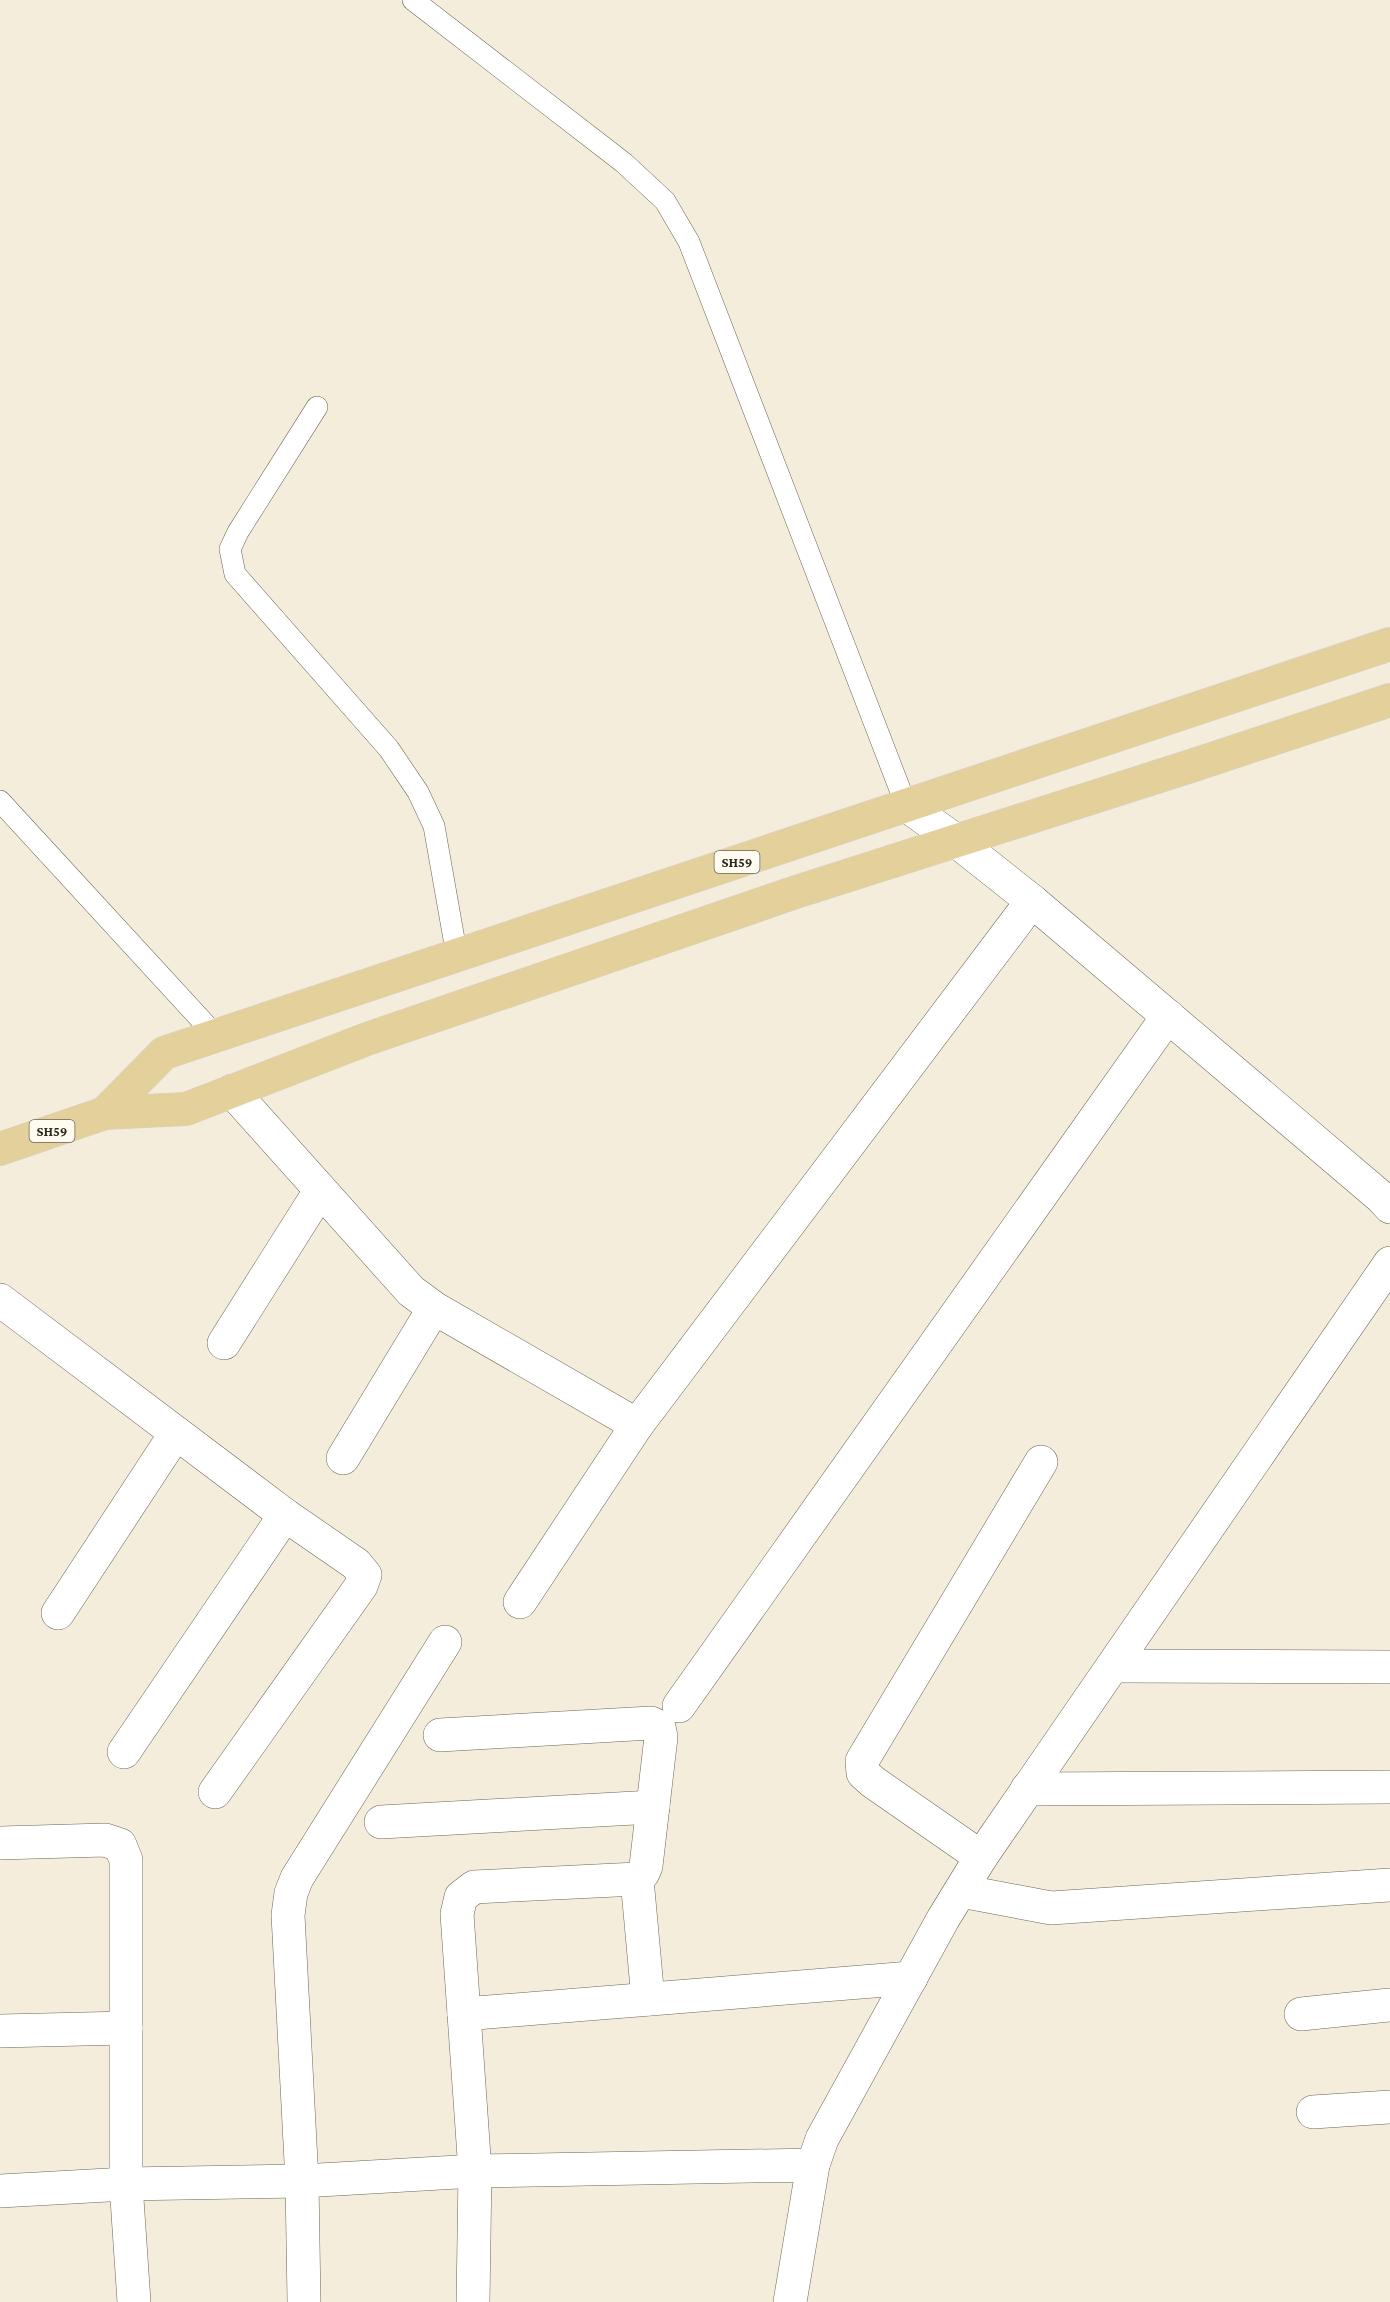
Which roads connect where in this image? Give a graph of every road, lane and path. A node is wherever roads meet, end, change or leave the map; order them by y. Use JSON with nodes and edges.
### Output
{"nodes":[{"id":1,"x":413,"y":0,"type":"edge"},
{"id":2,"x":317,"y":407,"type":"dead end"},
{"id":3,"x":1390,"y":644,"type":"edge"},
{"id":4,"x":1390,"y":700,"type":"edge"},
{"id":5,"x":0,"y":801,"type":"edge"},
{"id":6,"x":906,"y":805,"type":"junction"},
{"id":7,"x":956,"y":840,"type":"junction"},
{"id":8,"x":1032,"y":901,"type":"junction"},
{"id":9,"x":457,"y":956,"type":"junction"},
{"id":10,"x":1168,"y":1016,"type":"junction"},
{"id":11,"x":216,"y":1036,"type":"junction"},
{"id":12,"x":232,"y":1091,"type":"junction"},
{"id":13,"x":105,"y":1113,"type":"junction"},
{"id":14,"x":0,"y":1149,"type":"edge"},
{"id":15,"x":320,"y":1191,"type":"junction"},
{"id":16,"x":1390,"y":1207,"type":"edge"},
{"id":17,"x":1390,"y":1263,"type":"edge"},
{"id":18,"x":434,"y":1308,"type":"junction"},
{"id":19,"x":3,"y":1309,"type":"edge"},
{"id":20,"x":224,"y":1343,"type":"dead end"},
{"id":21,"x":637,"y":1425,"type":"junction"},
{"id":22,"x":176,"y":1433,"type":"junction"},
{"id":23,"x":343,"y":1458,"type":"dead end"},
{"id":24,"x":1041,"y":1462,"type":"dead end"},
{"id":25,"x":285,"y":1515,"type":"junction"},
{"id":26,"x":520,"y":1602,"type":"dead end"},
{"id":27,"x":58,"y":1613,"type":"dead end"},
{"id":28,"x":445,"y":1642,"type":"dead end"},
{"id":29,"x":1114,"y":1666,"type":"junction"},
{"id":30,"x":1390,"y":1667,"type":"edge"},
{"id":31,"x":679,"y":1706,"type":"dead end"},
{"id":32,"x":440,"y":1734,"type":"dead end"},
{"id":33,"x":124,"y":1752,"type":"dead end"},
{"id":34,"x":1390,"y":1787,"type":"edge"},
{"id":35,"x":1027,"y":1789,"type":"junction"},
{"id":36,"x":215,"y":1792,"type":"dead end"},
{"id":37,"x":653,"y":1807,"type":"junction"},
{"id":38,"x":381,"y":1822,"type":"dead end"},
{"id":39,"x":0,"y":1843,"type":"edge"},
{"id":40,"x":981,"y":1857,"type":"junction"},
{"id":41,"x":637,"y":1879,"type":"junction"},
{"id":42,"x":1390,"y":1885,"type":"edge"},
{"id":43,"x":961,"y":1891,"type":"junction"},
{"id":44,"x":911,"y":1978,"type":"junction"},
{"id":45,"x":648,"y":1999,"type":"junction"},
{"id":46,"x":1390,"y":2005,"type":"edge"},
{"id":47,"x":464,"y":2014,"type":"junction"},
{"id":48,"x":1301,"y":2014,"type":"dead end"},
{"id":49,"x":126,"y":2028,"type":"junction"},
{"id":50,"x":0,"y":2031,"type":"edge"},
{"id":51,"x":1390,"y":2107,"type":"edge"},
{"id":52,"x":1313,"y":2112,"type":"dead end"},
{"id":53,"x":813,"y":2165,"type":"junction"},
{"id":54,"x":474,"y":2170,"type":"junction"},
{"id":55,"x":302,"y":2181,"type":"junction"},
{"id":56,"x":126,"y":2184,"type":"junction"},
{"id":57,"x":0,"y":2191,"type":"edge"},
{"id":58,"x":134,"y":2302,"type":"edge"},
{"id":59,"x":304,"y":2302,"type":"edge"},
{"id":60,"x":473,"y":2302,"type":"edge"},
{"id":61,"x":790,"y":2302,"type":"edge"}],
"edges":[{"from":1,"to":6,"type":"lane"},
{"from":2,"to":9,"type":"lane"},
{"from":3,"to":6,"type":"main road","number":"SH59"},
{"from":4,"to":7,"type":"main road","number":"SH59"},
{"from":5,"to":11,"type":"lane"},
{"from":6,"to":7,"type":"street"},
{"from":6,"to":9,"type":"main road","number":"SH59"},
{"from":7,"to":8,"type":"street"},
{"from":7,"to":12,"type":"main road","number":"SH59"},
{"from":8,"to":10,"type":"street"},
{"from":8,"to":21,"type":"street"},
{"from":9,"to":11,"type":"main road","number":"SH59"},
{"from":10,"to":16,"type":"street"},
{"from":10,"to":31,"type":"street"},
{"from":11,"to":13,"type":"main road","number":"SH59"},
{"from":12,"to":13,"type":"main road","number":"SH59"},
{"from":12,"to":15,"type":"street"},
{"from":13,"to":14,"type":"main road","number":"SH59"},
{"from":15,"to":18,"type":"street"},
{"from":15,"to":20,"type":"street"},
{"from":17,"to":29,"type":"street"},
{"from":18,"to":21,"type":"street"},
{"from":18,"to":23,"type":"street"},
{"from":19,"to":22,"type":"street"},
{"from":21,"to":26,"type":"street"},
{"from":22,"to":25,"type":"street"},
{"from":22,"to":27,"type":"street"},
{"from":24,"to":40,"type":"street"},
{"from":25,"to":33,"type":"street"},
{"from":25,"to":36,"type":"street"},
{"from":28,"to":55,"type":"street"},
{"from":29,"to":30,"type":"street"},
{"from":29,"to":35,"type":"street"},
{"from":32,"to":37,"type":"street"},
{"from":34,"to":35,"type":"street"},
{"from":35,"to":40,"type":"street"},
{"from":37,"to":38,"type":"street"},
{"from":37,"to":41,"type":"street"},
{"from":39,"to":49,"type":"street"},
{"from":40,"to":43,"type":"street"},
{"from":41,"to":45,"type":"street"},
{"from":41,"to":47,"type":"street"},
{"from":42,"to":43,"type":"street"},
{"from":43,"to":44,"type":"street"},
{"from":44,"to":45,"type":"street"},
{"from":44,"to":53,"type":"street"},
{"from":45,"to":47,"type":"street"},
{"from":46,"to":48,"type":"street"},
{"from":47,"to":54,"type":"street"},
{"from":49,"to":50,"type":"street"},
{"from":49,"to":56,"type":"street"},
{"from":51,"to":52,"type":"street"},
{"from":53,"to":54,"type":"street"},
{"from":53,"to":61,"type":"street"},
{"from":54,"to":55,"type":"street"},
{"from":54,"to":60,"type":"street"},
{"from":55,"to":56,"type":"street"},
{"from":55,"to":59,"type":"street"},
{"from":56,"to":57,"type":"street"},
{"from":56,"to":58,"type":"street"}]}
